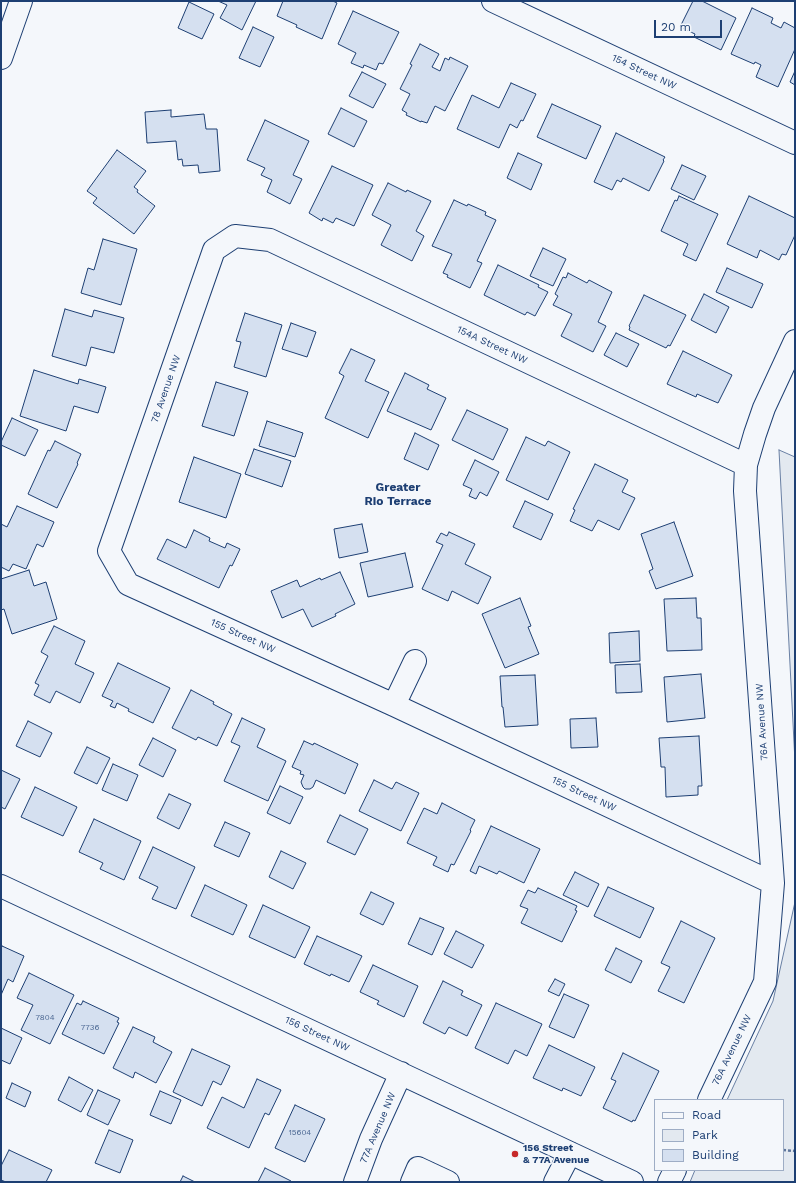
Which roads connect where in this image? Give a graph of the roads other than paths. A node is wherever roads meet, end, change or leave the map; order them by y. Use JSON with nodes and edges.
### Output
{"nodes":[{"id":1,"x":21,"y":1,"type":"edge"},
{"id":2,"x":493,"y":1,"type":"edge"},
{"id":3,"x":1,"y":58,"type":"edge"},
{"id":4,"x":795,"y":143,"type":"edge"},
{"id":5,"x":235,"y":236,"type":"joint"},
{"id":6,"x":795,"y":341,"type":"edge"},
{"id":7,"x":746,"y":465,"type":"junction"},
{"id":8,"x":109,"y":551,"type":"joint"},
{"id":9,"x":415,"y":661,"type":"dead end"},
{"id":10,"x":394,"y":705,"type":"junction"},
{"id":11,"x":773,"y":883,"type":"junction"},
{"id":12,"x":1,"y":886,"type":"edge"},
{"id":13,"x":401,"y":1074,"type":"junction"},
{"id":14,"x":709,"y":1099,"type":"edge"},
{"id":15,"x":570,"y":1153,"type":"junction"},
{"id":16,"x":674,"y":1171,"type":"edge"},
{"id":17,"x":355,"y":1182,"type":"edge"},
{"id":18,"x":412,"y":1182,"type":"edge"},
{"id":19,"x":448,"y":1182,"type":"edge"},
{"id":20,"x":555,"y":1182,"type":"edge"},
{"id":21,"x":632,"y":1182,"type":"edge"},
{"id":22,"x":669,"y":1182,"type":"edge"}],
"edges":[{"from":1,"to":3,"type":"main road"},
{"from":2,"to":4,"type":"main road","name":"154 Street NW"},
{"from":5,"to":7,"type":"main road","name":"154A Street NW"},
{"from":5,"to":8,"type":"main road","name":"78 Avenue NW"},
{"from":6,"to":7,"type":"main road","name":"76A Avenue NW"},
{"from":7,"to":11,"type":"main road","name":"76A Avenue NW"},
{"from":8,"to":10,"type":"main road","name":"155 Street NW"},
{"from":9,"to":10,"type":"main road"},
{"from":10,"to":11,"type":"main road","name":"155 Street NW"},
{"from":11,"to":14,"type":"main road","name":"76A Avenue NW"},
{"from":12,"to":13,"type":"main road","name":"156 Street NW"},
{"from":13,"to":15,"type":"main road","name":"156 Street NW"},
{"from":13,"to":17,"type":"main road","name":"77A Avenue NW"},
{"from":15,"to":20,"type":"main road"},
{"from":15,"to":21,"type":"main road","name":"156 Street NW"},
{"from":16,"to":22,"type":"main road"},
{"from":18,"to":19,"type":"main road"}]}
